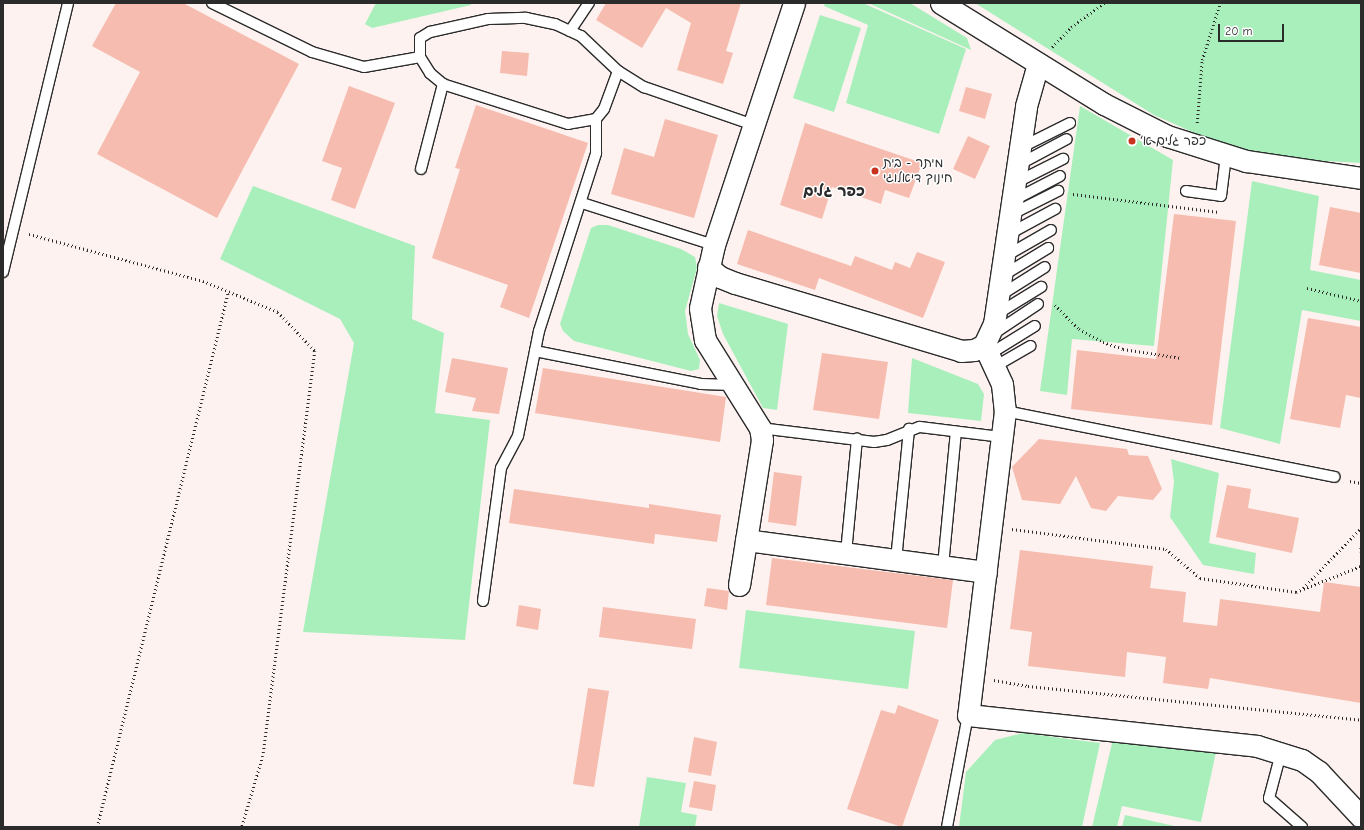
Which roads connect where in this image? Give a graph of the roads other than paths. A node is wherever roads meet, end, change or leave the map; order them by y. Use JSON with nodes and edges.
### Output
{"nodes":[{"id":1,"x":68,"y":3,"type":"edge"},
{"id":2,"x":212,"y":3,"type":"edge"},
{"id":3,"x":589,"y":3,"type":"edge"},
{"id":4,"x":941,"y":3,"type":"edge"},
{"id":5,"x":791,"y":4,"type":"edge"},
{"id":6,"x":570,"y":31,"type":"junction"},
{"id":7,"x":420,"y":57,"type":"junction"},
{"id":8,"x":1038,"y":64,"type":"junction"},
{"id":9,"x":618,"y":71,"type":"junction"},
{"id":10,"x":443,"y":84,"type":"junction"},
{"id":11,"x":596,"y":119,"type":"junction"},
{"id":12,"x":1070,"y":123,"type":"dead end"},
{"id":13,"x":754,"y":125,"type":"junction"},
{"id":14,"x":1067,"y":139,"type":"dead end"},
{"id":15,"x":1226,"y":156,"type":"junction"},
{"id":16,"x":1064,"y":159,"type":"dead end"},
{"id":17,"x":421,"y":169,"type":"dead end"},
{"id":18,"x":1060,"y":176,"type":"dead end"},
{"id":19,"x":1361,"y":178,"type":"edge"},
{"id":20,"x":1014,"y":191,"type":"junction"},
{"id":21,"x":1186,"y":191,"type":"dead end"},
{"id":22,"x":1058,"y":192,"type":"road end"},
{"id":23,"x":582,"y":203,"type":"junction"},
{"id":24,"x":1055,"y":209,"type":"dead end"},
{"id":25,"x":1051,"y":230,"type":"dead end"},
{"id":26,"x":714,"y":245,"type":"junction"},
{"id":27,"x":1048,"y":248,"type":"dead end"},
{"id":28,"x":1004,"y":257,"type":"junction"},
{"id":29,"x":708,"y":267,"type":"junction"},
{"id":30,"x":1045,"y":267,"type":"dead end"},
{"id":31,"x":3,"y":272,"type":"edge"},
{"id":32,"x":1041,"y":287,"type":"dead end"},
{"id":33,"x":998,"y":296,"type":"junction"},
{"id":34,"x":1038,"y":304,"type":"dead end"},
{"id":35,"x":1035,"y":326,"type":"dead end"},
{"id":36,"x":1031,"y":346,"type":"dead end"},
{"id":37,"x":988,"y":349,"type":"junction"},
{"id":38,"x":535,"y":351,"type":"junction"},
{"id":39,"x":733,"y":385,"type":"junction"},
{"id":40,"x":1005,"y":411,"type":"junction"},
{"id":41,"x":760,"y":428,"type":"junction"},
{"id":42,"x":909,"y":429,"type":"junction"},
{"id":43,"x":956,"y":432,"type":"junction"},
{"id":44,"x":1002,"y":437,"type":"junction"},
{"id":45,"x":857,"y":439,"type":"junction"},
{"id":46,"x":1334,"y":477,"type":"dead end"},
{"id":47,"x":746,"y":540,"type":"junction"},
{"id":48,"x":846,"y":554,"type":"junction"},
{"id":49,"x":896,"y":560,"type":"junction"},
{"id":50,"x":943,"y":566,"type":"junction"},
{"id":51,"x":986,"y":572,"type":"junction"},
{"id":52,"x":739,"y":585,"type":"dead end"},
{"id":53,"x":483,"y":601,"type":"dead end"},
{"id":54,"x":968,"y":715,"type":"junction"},
{"id":55,"x":1281,"y":753,"type":"junction"},
{"id":56,"x":1361,"y":817,"type":"edge"},
{"id":57,"x":947,"y":827,"type":"edge"},
{"id":58,"x":1302,"y":827,"type":"edge"}],
"edges":[{"from":1,"to":31,"type":"lane"},
{"from":2,"to":7,"type":"lane"},
{"from":3,"to":6,"type":"lane"},
{"from":4,"to":8,"type":"street"},
{"from":5,"to":13,"type":"street"},
{"from":6,"to":7,"type":"lane"},
{"from":6,"to":9,"type":"lane"},
{"from":7,"to":10,"type":"lane"},
{"from":8,"to":15,"type":"street"},
{"from":8,"to":20,"type":"street"},
{"from":9,"to":11,"type":"lane"},
{"from":9,"to":13,"type":"lane"},
{"from":10,"to":11,"type":"lane"},
{"from":10,"to":17,"type":"lane"},
{"from":11,"to":23,"type":"lane"},
{"from":12,"to":20,"type":"lane"},
{"from":13,"to":26,"type":"street"},
{"from":14,"to":20,"type":"lane"},
{"from":15,"to":19,"type":"street"},
{"from":15,"to":21,"type":"lane"},
{"from":16,"to":20,"type":"lane"},
{"from":18,"to":20,"type":"lane"},
{"from":20,"to":22,"type":"lane"},
{"from":20,"to":24,"type":"lane"},
{"from":20,"to":28,"type":"street"},
{"from":23,"to":26,"type":"lane"},
{"from":23,"to":38,"type":"lane"},
{"from":25,"to":28,"type":"lane"},
{"from":26,"to":29,"type":"street"},
{"from":27,"to":33,"type":"lane"},
{"from":28,"to":33,"type":"street"},
{"from":29,"to":37,"type":"street"},
{"from":29,"to":39,"type":"street"},
{"from":30,"to":33,"type":"lane"},
{"from":32,"to":33,"type":"lane"},
{"from":33,"to":37,"type":"street"},
{"from":34,"to":37,"type":"lane"},
{"from":35,"to":37,"type":"lane"},
{"from":36,"to":37,"type":"lane"},
{"from":37,"to":40,"type":"street"},
{"from":38,"to":39,"type":"lane"},
{"from":38,"to":53,"type":"lane"},
{"from":39,"to":41,"type":"street"},
{"from":40,"to":44,"type":"street"},
{"from":40,"to":46,"type":"lane"},
{"from":41,"to":45,"type":"lane"},
{"from":41,"to":47,"type":"street"},
{"from":42,"to":43,"type":"lane"},
{"from":42,"to":45,"type":"lane"},
{"from":42,"to":49,"type":"lane"},
{"from":43,"to":44,"type":"lane"},
{"from":43,"to":50,"type":"lane"},
{"from":44,"to":51,"type":"street"},
{"from":45,"to":48,"type":"lane"},
{"from":47,"to":48,"type":"street"},
{"from":47,"to":52,"type":"street"},
{"from":48,"to":49,"type":"street"},
{"from":49,"to":50,"type":"street"},
{"from":50,"to":51,"type":"street"},
{"from":51,"to":54,"type":"street"},
{"from":54,"to":55,"type":"street"},
{"from":54,"to":57,"type":"lane"},
{"from":55,"to":56,"type":"street"},
{"from":55,"to":58,"type":"lane"}]}
